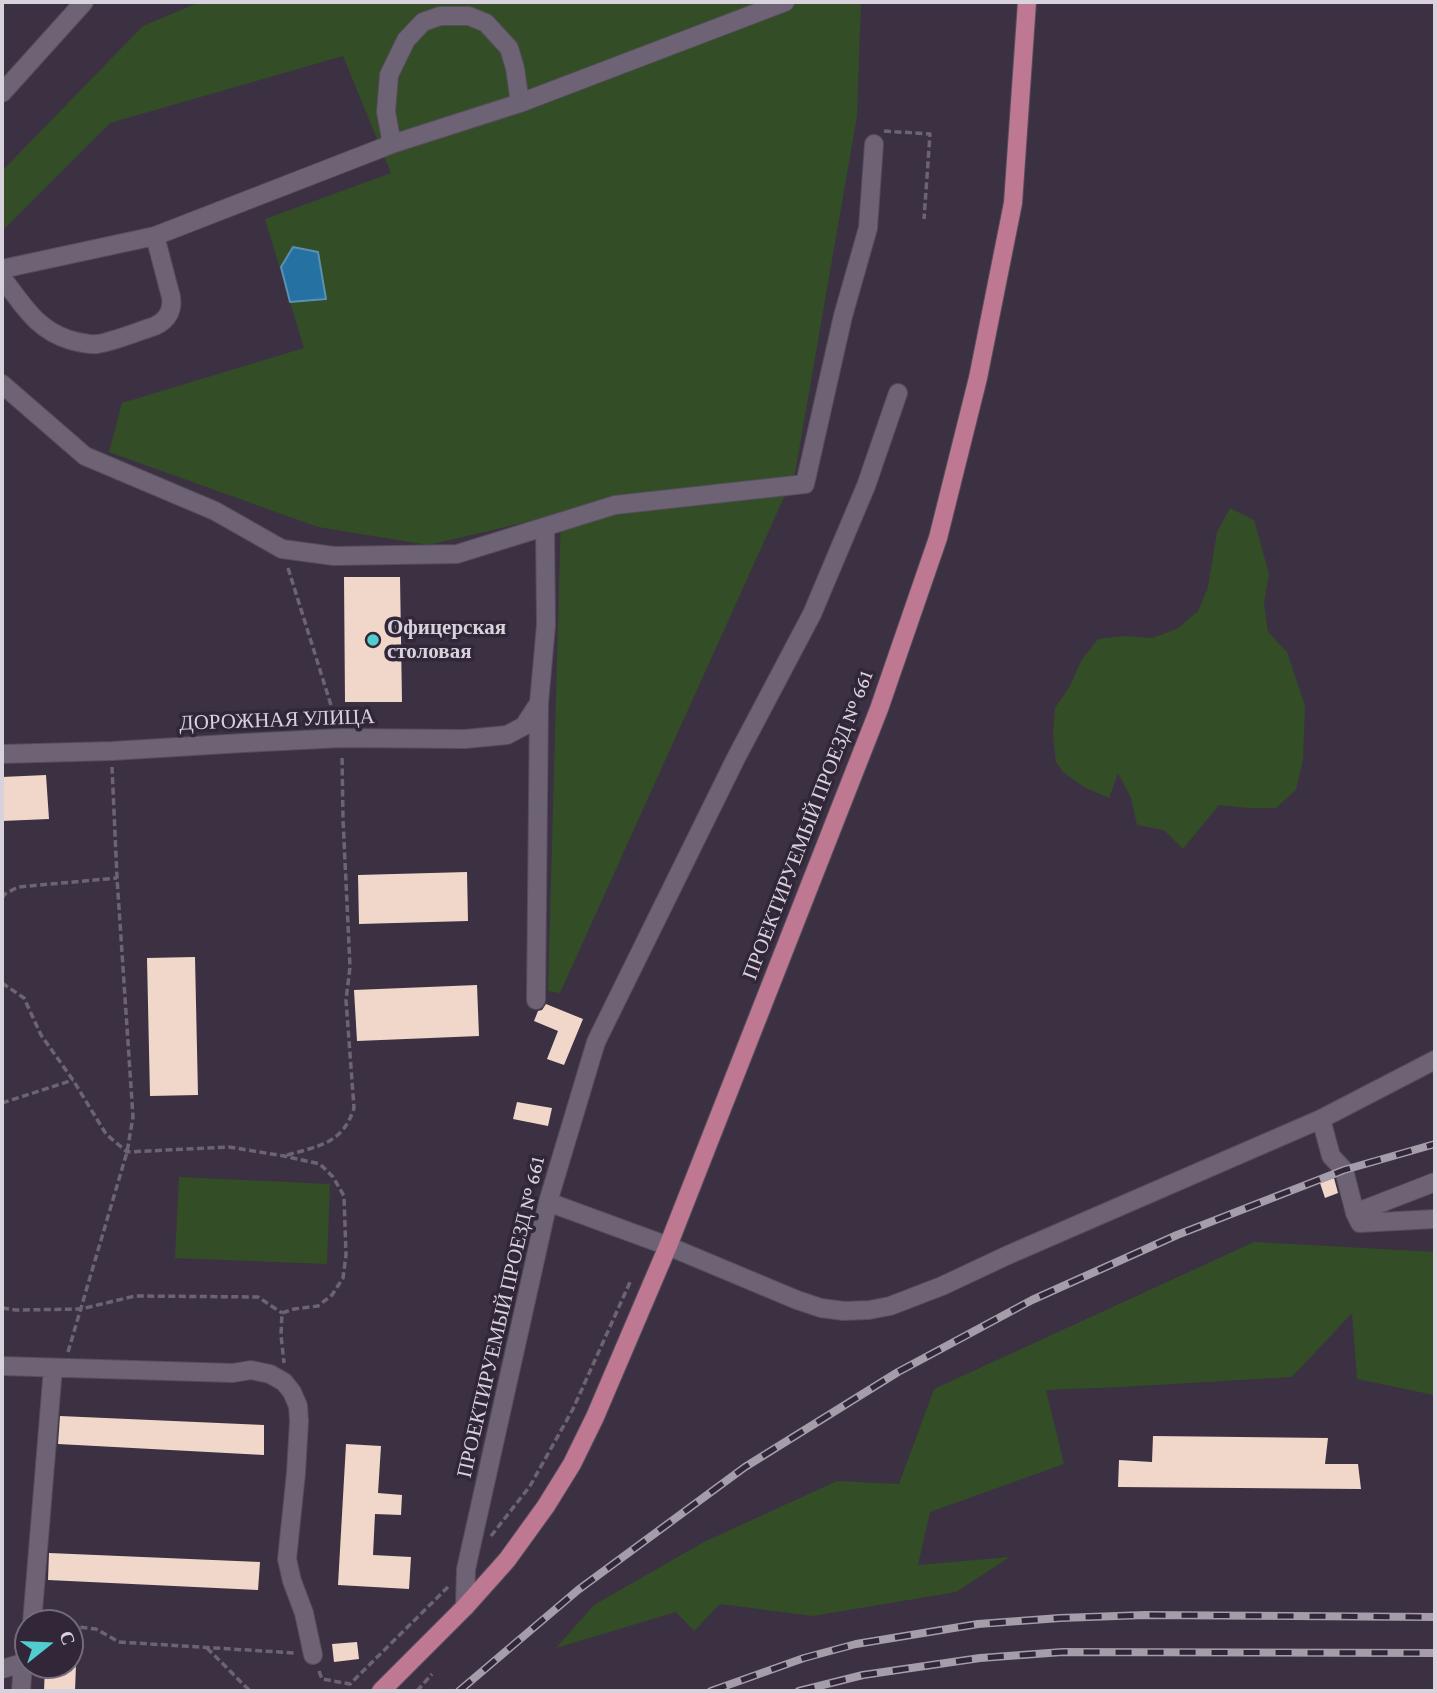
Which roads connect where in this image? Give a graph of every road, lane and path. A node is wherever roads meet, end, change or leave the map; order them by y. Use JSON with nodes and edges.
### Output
{"nodes":[{"id":1,"x":83,"y":2,"type":"edge"},
{"id":2,"x":785,"y":2,"type":"edge"},
{"id":3,"x":1027,"y":2,"type":"edge"},
{"id":4,"x":2,"y":93,"type":"edge"},
{"id":5,"x":520,"y":103,"type":"junction"},
{"id":6,"x":392,"y":144,"type":"junction"},
{"id":7,"x":874,"y":144,"type":"joint"},
{"id":8,"x":924,"y":219,"type":"dead end"},
{"id":9,"x":155,"y":236,"type":"junction"},
{"id":10,"x":2,"y":268,"type":"edge"},
{"id":11,"x":2,"y":278,"type":"edge"},
{"id":12,"x":2,"y":384,"type":"edge"},
{"id":13,"x":898,"y":393,"type":"dead end"},
{"id":14,"x":545,"y":527,"type":"junction"},
{"id":15,"x":282,"y":549,"type":"junction"},
{"id":16,"x":539,"y":703,"type":"junction"},
{"id":17,"x":342,"y":738,"type":"junction"},
{"id":18,"x":111,"y":751,"type":"junction"},
{"id":19,"x":2,"y":754,"type":"edge"},
{"id":20,"x":117,"y":878,"type":"junction"},
{"id":21,"x":2,"y":898,"type":"edge"},
{"id":22,"x":2,"y":983,"type":"edge"},
{"id":23,"x":536,"y":1000,"type":"dead end"},
{"id":24,"x":1435,"y":1060,"type":"edge"},
{"id":25,"x":73,"y":1080,"type":"junction"},
{"id":26,"x":2,"y":1103,"type":"edge"},
{"id":27,"x":1321,"y":1119,"type":"junction"},
{"id":28,"x":127,"y":1152,"type":"junction"},
{"id":29,"x":284,"y":1156,"type":"junction"},
{"id":30,"x":1435,"y":1182,"type":"edge"},
{"id":31,"x":548,"y":1202,"type":"junction"},
{"id":32,"x":1355,"y":1213,"type":"junction"},
{"id":33,"x":1435,"y":1219,"type":"edge"},
{"id":34,"x":668,"y":1246,"type":"junction"},
{"id":35,"x":631,"y":1280,"type":"dead end"},
{"id":36,"x":2,"y":1308,"type":"edge"},
{"id":37,"x":81,"y":1309,"type":"junction"},
{"id":38,"x":282,"y":1313,"type":"junction"},
{"id":39,"x":2,"y":1366,"type":"edge"},
{"id":40,"x":53,"y":1368,"type":"junction"},
{"id":41,"x":284,"y":1382,"type":"junction"},
{"id":42,"x":490,"y":1538,"type":"dead end"},
{"id":43,"x":466,"y":1569,"type":"junction"},
{"id":44,"x":465,"y":1607,"type":"junction"},
{"id":45,"x":33,"y":1609,"type":"edge"},
{"id":46,"x":84,"y":1628,"type":"edge"},
{"id":47,"x":206,"y":1647,"type":"junction"},
{"id":48,"x":313,"y":1654,"type":"junction"},
{"id":49,"x":432,"y":1674,"type":"dead end"},
{"id":50,"x":250,"y":1691,"type":"edge"},
{"id":51,"x":381,"y":1691,"type":"edge"},
{"id":52,"x":417,"y":1691,"type":"edge"}],
"edges":[{"from":1,"to":4,"type":"street"},
{"from":2,"to":5,"type":"street"},
{"from":3,"to":34,"type":"main road","name":"ПРОЕКТИРУЕМЫЙ ПРОЕЗД № 661"},
{"from":5,"to":6,"type":"street"},
{"from":5,"to":6,"type":"street"},
{"from":6,"to":9,"type":"street"},
{"from":7,"to":8,"type":"path"},
{"from":7,"to":14,"type":"street"},
{"from":9,"to":10,"type":"street"},
{"from":9,"to":11,"type":"street"},
{"from":12,"to":15,"type":"street"},
{"from":13,"to":31,"type":"street","name":"ПРОЕКТИРУЕМЫЙ ПРОЕЗД № 661"},
{"from":14,"to":15,"type":"street"},
{"from":14,"to":16,"type":"street"},
{"from":15,"to":17,"type":"path"},
{"from":16,"to":17,"type":"street","name":"ДОРОЖНАЯ УЛИЦА"},
{"from":16,"to":23,"type":"street"},
{"from":17,"to":18,"type":"street","name":"ДОРОЖНАЯ УЛИЦА"},
{"from":17,"to":29,"type":"path"},
{"from":18,"to":19,"type":"street","name":"ДОРОЖНАЯ УЛИЦА"},
{"from":18,"to":20,"type":"path"},
{"from":20,"to":21,"type":"path"},
{"from":20,"to":28,"type":"path"},
{"from":22,"to":25,"type":"path"},
{"from":24,"to":27,"type":"street"},
{"from":25,"to":26,"type":"path"},
{"from":25,"to":28,"type":"path"},
{"from":27,"to":32,"type":"street"},
{"from":27,"to":34,"type":"street"},
{"from":28,"to":29,"type":"path"},
{"from":28,"to":37,"type":"path"},
{"from":29,"to":38,"type":"path"},
{"from":30,"to":32,"type":"street"},
{"from":31,"to":34,"type":"street"},
{"from":31,"to":43,"type":"street","name":"ПРОЕКТИРУЕМЫЙ ПРОЕЗД № 661"},
{"from":32,"to":33,"type":"street"},
{"from":34,"to":44,"type":"main road","name":"ПРОЕКТИРУЕМЫЙ ПРОЕЗД № 661"},
{"from":35,"to":42,"type":"path"},
{"from":36,"to":37,"type":"path"},
{"from":37,"to":38,"type":"path"},
{"from":37,"to":40,"type":"path"},
{"from":38,"to":41,"type":"path"},
{"from":39,"to":40,"type":"street"},
{"from":40,"to":41,"type":"street"},
{"from":40,"to":45,"type":"street"},
{"from":41,"to":48,"type":"street"},
{"from":43,"to":44,"type":"street","name":"ПРОЕКТИРУЕМЫЙ ПРОЕЗД № 661"},
{"from":43,"to":48,"type":"path"},
{"from":44,"to":51,"type":"main road","name":"ПРОЕКТИРУЕМЫЙ ПРОЕЗД № 661"},
{"from":46,"to":47,"type":"path"},
{"from":47,"to":48,"type":"path"},
{"from":47,"to":50,"type":"path"},
{"from":49,"to":52,"type":"path"}]}
